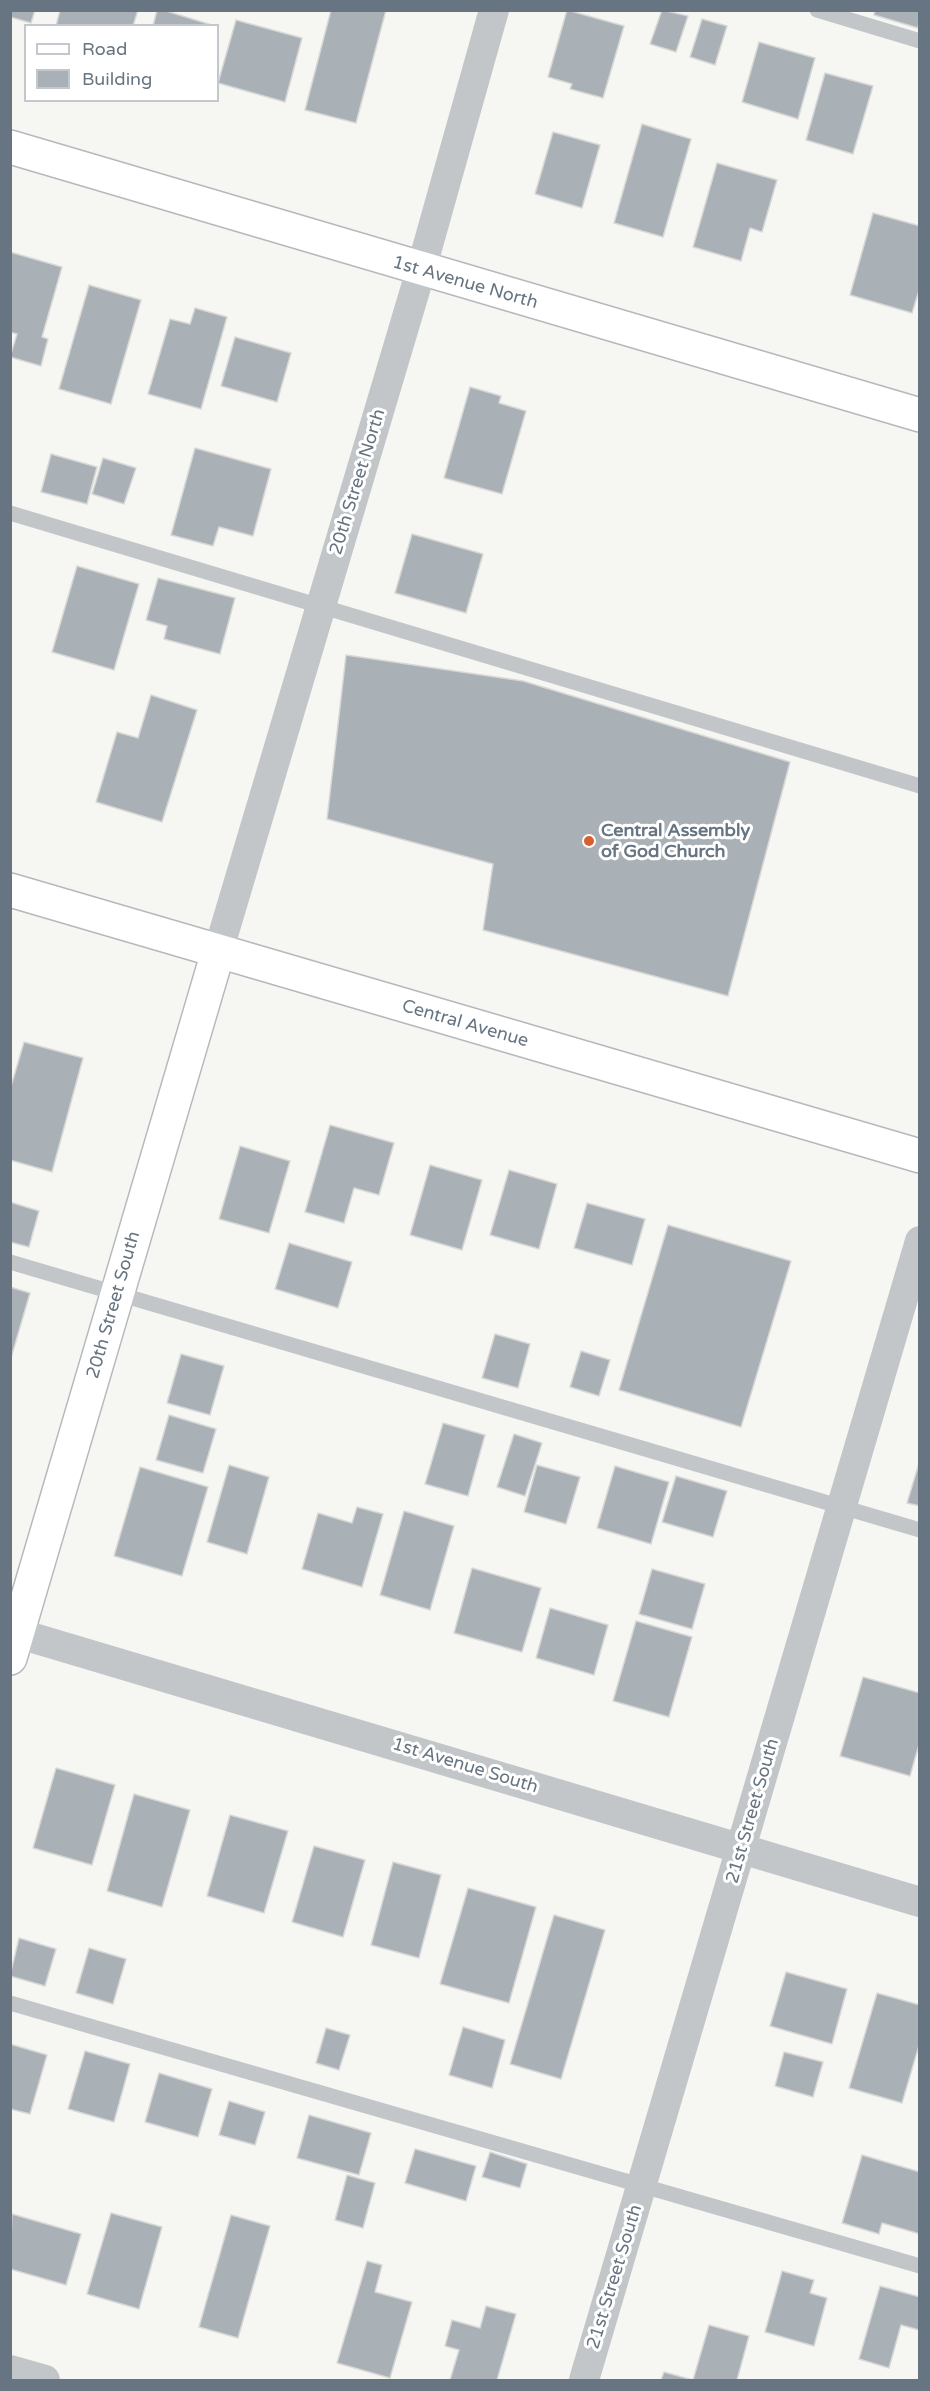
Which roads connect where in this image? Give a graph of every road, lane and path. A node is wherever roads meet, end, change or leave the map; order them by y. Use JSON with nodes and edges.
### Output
{"nodes":[{"id":1,"x":494,"y":10,"type":"edge"},
{"id":2,"x":817,"y":10,"type":"edge"},
{"id":3,"x":920,"y":41,"type":"edge"},
{"id":4,"x":10,"y":147,"type":"edge"},
{"id":5,"x":421,"y":270,"type":"junction"},
{"id":6,"x":920,"y":415,"type":"edge"},
{"id":7,"x":10,"y":513,"type":"edge"},
{"id":8,"x":320,"y":607,"type":"junction"},
{"id":9,"x":920,"y":786,"type":"edge"},
{"id":10,"x":10,"y":890,"type":"edge"},
{"id":11,"x":218,"y":952,"type":"junction"},
{"id":12,"x":920,"y":1156,"type":"edge"},
{"id":13,"x":920,"y":1242,"type":"edge"},
{"id":14,"x":10,"y":1262,"type":"edge"},
{"id":15,"x":118,"y":1294,"type":"junction"},
{"id":16,"x":842,"y":1507,"type":"junction"},
{"id":17,"x":920,"y":1530,"type":"edge"},
{"id":18,"x":13,"y":1640,"type":"edge"},
{"id":19,"x":742,"y":1849,"type":"junction"},
{"id":20,"x":920,"y":1902,"type":"edge"},
{"id":21,"x":10,"y":2002,"type":"edge"},
{"id":22,"x":642,"y":2186,"type":"junction"},
{"id":23,"x":920,"y":2266,"type":"edge"},
{"id":24,"x":10,"y":2370,"type":"edge"},
{"id":25,"x":45,"y":2380,"type":"edge"},
{"id":26,"x":585,"y":2380,"type":"edge"}],
"edges":[{"from":1,"to":5,"type":"street","name":"20th Street North"},
{"from":2,"to":3,"type":"lane"},
{"from":4,"to":5,"type":"street","name":"1st Avenue North"},
{"from":5,"to":6,"type":"street","name":"1st Avenue North"},
{"from":5,"to":8,"type":"street","name":"20th Street North"},
{"from":7,"to":8,"type":"lane"},
{"from":8,"to":9,"type":"lane"},
{"from":8,"to":11,"type":"street","name":"20th Street North"},
{"from":10,"to":11,"type":"street","name":"Central Avenue"},
{"from":11,"to":12,"type":"street","name":"Central Avenue"},
{"from":11,"to":15,"type":"street","name":"20th Street South"},
{"from":13,"to":16,"type":"street","name":"21st Street South"},
{"from":14,"to":15,"type":"lane"},
{"from":15,"to":16,"type":"lane"},
{"from":15,"to":18,"type":"street","name":"20th Street South"},
{"from":16,"to":17,"type":"lane"},
{"from":16,"to":19,"type":"street","name":"21st Street South"},
{"from":18,"to":19,"type":"street","name":"1st Avenue South"},
{"from":19,"to":20,"type":"street","name":"1st Avenue South"},
{"from":19,"to":22,"type":"street","name":"21st Street South"},
{"from":21,"to":22,"type":"lane"},
{"from":22,"to":23,"type":"lane"},
{"from":22,"to":26,"type":"street","name":"21st Street South"},
{"from":24,"to":25,"type":"street"}]}
